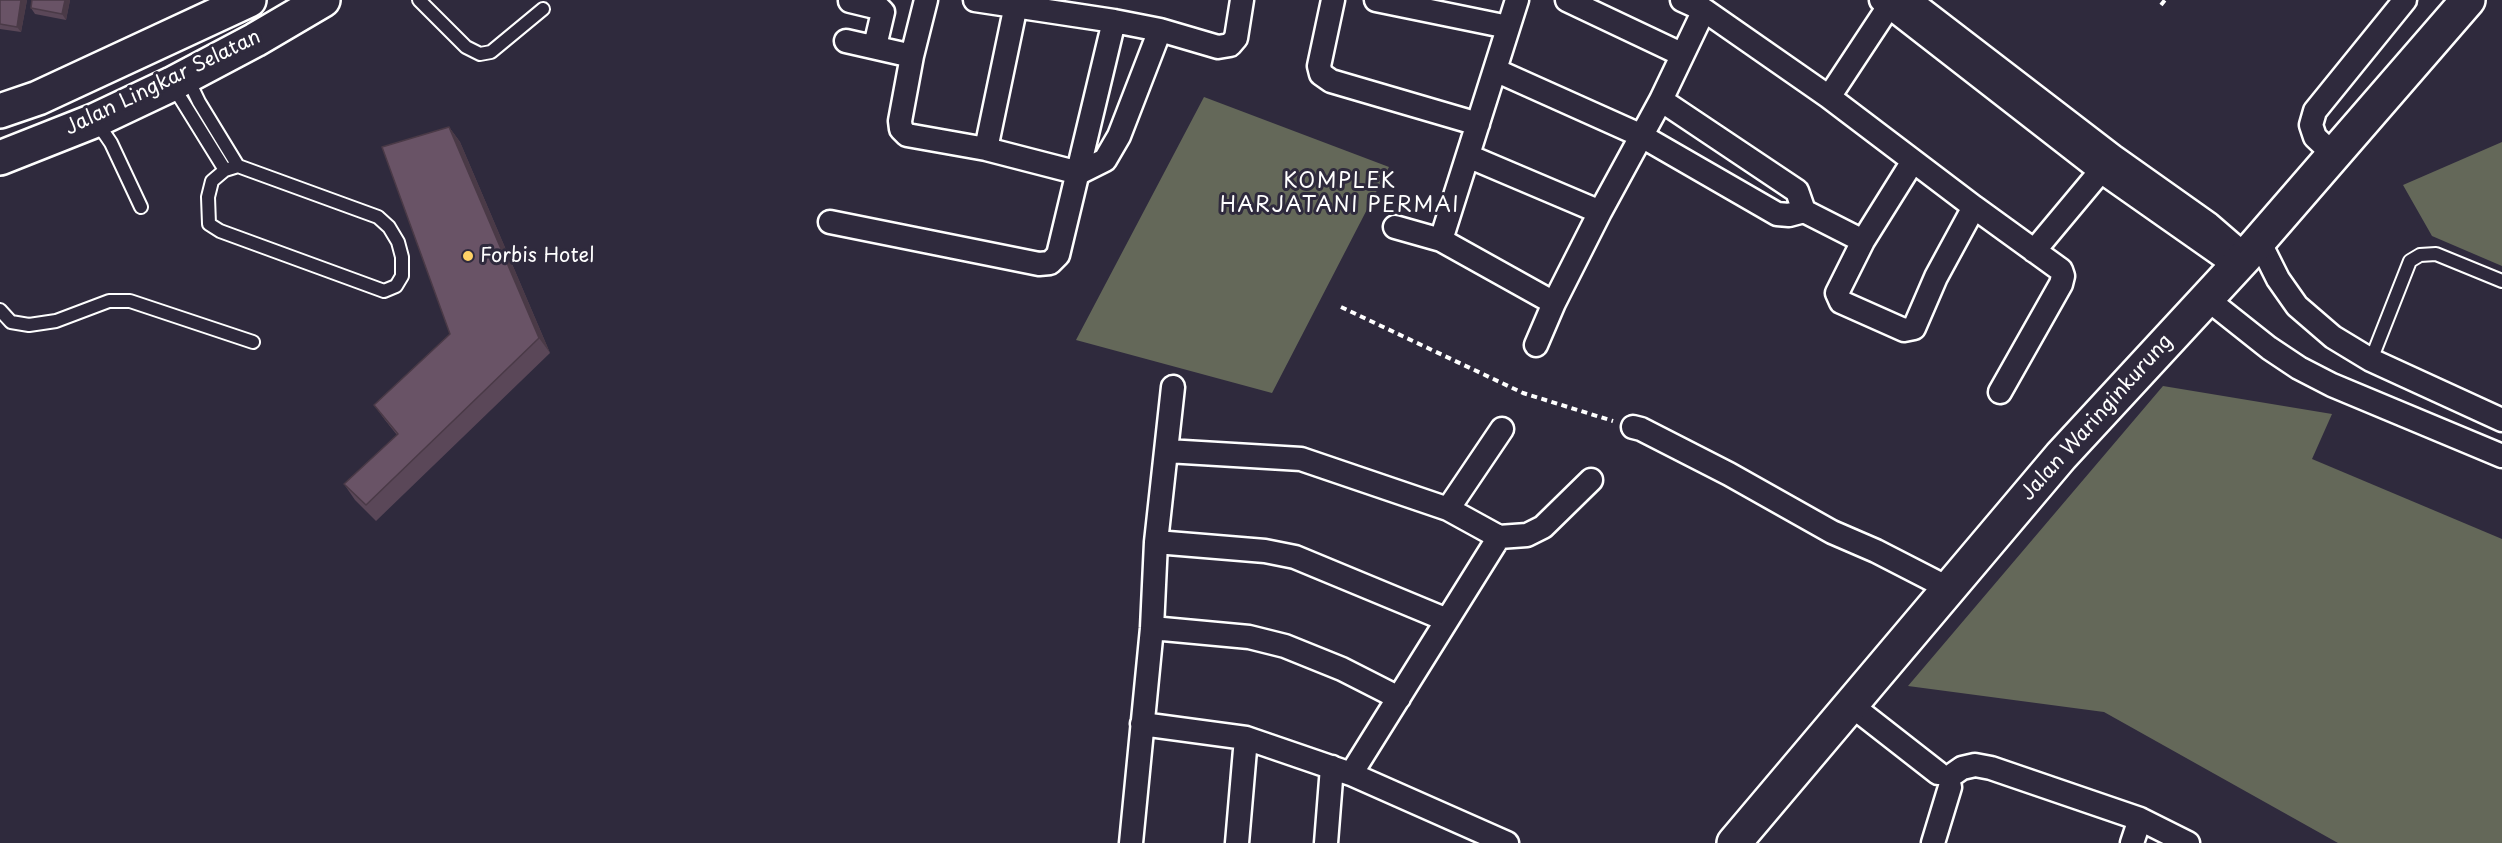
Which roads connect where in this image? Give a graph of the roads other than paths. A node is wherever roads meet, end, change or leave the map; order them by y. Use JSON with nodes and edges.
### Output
{"nodes":[{"id":1,"x":248,"y":0,"type":"edge"},
{"id":2,"x":322,"y":0,"type":"edge"},
{"id":3,"x":419,"y":0,"type":"edge"},
{"id":4,"x":926,"y":0,"type":"edge"},
{"id":5,"x":975,"y":0,"type":"edge"},
{"id":6,"x":1242,"y":0,"type":"edge"},
{"id":7,"x":1333,"y":0,"type":"edge"},
{"id":8,"x":1376,"y":0,"type":"edge"},
{"id":9,"x":1517,"y":0,"type":"edge"},
{"id":10,"x":1567,"y":0,"type":"edge"},
{"id":11,"x":1682,"y":0,"type":"edge"},
{"id":12,"x":2405,"y":0,"type":"edge"},
{"id":13,"x":2468,"y":0,"type":"edge"},
{"id":14,"x":850,"y":1,"type":"edge"},
{"id":15,"x":1893,"y":1,"type":"edge"},
{"id":16,"x":1017,"y":4,"type":"edge"},
{"id":17,"x":543,"y":9,"type":"dead end"},
{"id":18,"x":1704,"y":10,"type":"junction"},
{"id":19,"x":1114,"y":21,"type":"junction"},
{"id":20,"x":1508,"y":27,"type":"junction"},
{"id":21,"x":1160,"y":30,"type":"junction"},
{"id":22,"x":846,"y":41,"type":"dead end"},
{"id":23,"x":875,"y":46,"type":"junction"},
{"id":24,"x":1681,"y":54,"type":"junction"},
{"id":25,"x":912,"y":56,"type":"junction"},
{"id":26,"x":1495,"y":70,"type":"junction"},
{"id":27,"x":179,"y":80,"type":"junction"},
{"id":28,"x":1829,"y":97,"type":"junction"},
{"id":29,"x":1660,"y":100,"type":"junction"},
{"id":30,"x":0,"y":111,"type":"edge"},
{"id":31,"x":96,"y":120,"type":"junction"},
{"id":32,"x":1478,"y":124,"type":"junction"},
{"id":33,"x":1640,"y":135,"type":"junction"},
{"id":34,"x":986,"y":149,"type":"junction"},
{"id":35,"x":2334,"y":155,"type":"junction"},
{"id":36,"x":1468,"y":156,"type":"junction"},
{"id":37,"x":0,"y":158,"type":"edge"},
{"id":38,"x":1913,"y":161,"type":"junction"},
{"id":39,"x":2107,"y":164,"type":"junction"},
{"id":40,"x":238,"y":166,"type":"junction"},
{"id":41,"x":225,"y":170,"type":"junction"},
{"id":42,"x":1079,"y":173,"type":"junction"},
{"id":43,"x":141,"y":207,"type":"dead end"},
{"id":44,"x":1974,"y":207,"type":"junction"},
{"id":45,"x":1804,"y":211,"type":"junction"},
{"id":46,"x":1600,"y":212,"type":"junction"},
{"id":47,"x":830,"y":222,"type":"dead end"},
{"id":48,"x":1395,"y":227,"type":"dead end"},
{"id":49,"x":1441,"y":240,"type":"junction"},
{"id":50,"x":1863,"y":241,"type":"junction"},
{"id":51,"x":2034,"y":251,"type":"junction"},
{"id":52,"x":2247,"y":255,"type":"junction"},
{"id":53,"x":2502,"y":281,"type":"edge"},
{"id":54,"x":2206,"y":298,"type":"junction"},
{"id":55,"x":1554,"y":303,"type":"junction"},
{"id":56,"x":0,"y":310,"type":"edge"},
{"id":57,"x":253,"y":342,"type":"dead end"},
{"id":58,"x":1536,"y":345,"type":"dead end"},
{"id":59,"x":2371,"y":360,"type":"junction"},
{"id":60,"x":1173,"y":387,"type":"dead end"},
{"id":61,"x":2000,"y":392,"type":"dead end"},
{"id":62,"x":2502,"y":420,"type":"edge"},
{"id":63,"x":1633,"y":427,"type":"road end"},
{"id":64,"x":1502,"y":429,"type":"dead end"},
{"id":65,"x":1167,"y":451,"type":"junction"},
{"id":66,"x":2502,"y":456,"type":"edge"},
{"id":67,"x":1591,"y":480,"type":"dead end"},
{"id":68,"x":1448,"y":509,"type":"junction"},
{"id":69,"x":1499,"y":537,"type":"junction"},
{"id":70,"x":1156,"y":542,"type":"junction"},
{"id":71,"x":1948,"y":588,"type":"junction"},
{"id":72,"x":1447,"y":620,"type":"junction"},
{"id":73,"x":1152,"y":628,"type":"junction"},
{"id":74,"x":1399,"y":698,"type":"junction"},
{"id":75,"x":1851,"y":705,"type":"junction"},
{"id":76,"x":1142,"y":724,"type":"junction"},
{"id":77,"x":1245,"y":738,"type":"junction"},
{"id":78,"x":1342,"y":771,"type":"junction"},
{"id":79,"x":1947,"y":778,"type":"junction"},
{"id":80,"x":2140,"y":819,"type":"junction"},
{"id":81,"x":1131,"y":843,"type":"edge"},
{"id":82,"x":1237,"y":843,"type":"edge"},
{"id":83,"x":1326,"y":843,"type":"edge"},
{"id":84,"x":1507,"y":843,"type":"edge"},
{"id":85,"x":1734,"y":843,"type":"edge"},
{"id":86,"x":1933,"y":843,"type":"edge"},
{"id":87,"x":2132,"y":843,"type":"edge"},
{"id":88,"x":2188,"y":843,"type":"edge"}],
"edges":[{"from":1,"to":30,"type":"main road","name":"Jalan Lingkar Selatan"},
{"from":2,"to":27,"type":"main road","name":"Jalan Lingkar Selatan"},
{"from":3,"to":17,"type":"lane"},
{"from":4,"to":25,"type":"street"},
{"from":5,"to":16,"type":"street"},
{"from":6,"to":21,"type":"street"},
{"from":7,"to":32,"type":"street"},
{"from":8,"to":20,"type":"street"},
{"from":9,"to":20,"type":"street"},
{"from":10,"to":24,"type":"street"},
{"from":11,"to":18,"type":"street"},
{"from":12,"to":35,"type":"street"},
{"from":13,"to":35,"type":"main road","name":"Jalan Waringinkurung"},
{"from":14,"to":23,"type":"street"},
{"from":15,"to":28,"type":"street"},
{"from":15,"to":39,"type":"street"},
{"from":16,"to":19,"type":"street"},
{"from":16,"to":34,"type":"street"},
{"from":18,"to":24,"type":"street"},
{"from":18,"to":28,"type":"street"},
{"from":19,"to":21,"type":"street"},
{"from":19,"to":42,"type":"street"},
{"from":20,"to":26,"type":"street"},
{"from":21,"to":42,"type":"street"},
{"from":22,"to":23,"type":"street"},
{"from":23,"to":25,"type":"street"},
{"from":24,"to":29,"type":"street"},
{"from":25,"to":34,"type":"street"},
{"from":26,"to":32,"type":"street"},
{"from":26,"to":33,"type":"street"},
{"from":27,"to":31,"type":"main road","name":"Jalan Lingkar Selatan"},
{"from":27,"to":40,"type":"lane"},
{"from":27,"to":41,"type":"lane"},
{"from":28,"to":38,"type":"street"},
{"from":29,"to":33,"type":"street"},
{"from":29,"to":45,"type":"street"},
{"from":31,"to":37,"type":"main road","name":"Jalan Lingkar Selatan"},
{"from":31,"to":43,"type":"lane"},
{"from":32,"to":36,"type":"street"},
{"from":33,"to":45,"type":"street"},
{"from":33,"to":46,"type":"street"},
{"from":34,"to":42,"type":"street"},
{"from":35,"to":52,"type":"main road","name":"Jalan Waringinkurung"},
{"from":36,"to":46,"type":"street"},
{"from":36,"to":49,"type":"street"},
{"from":38,"to":44,"type":"street"},
{"from":38,"to":50,"type":"street"},
{"from":39,"to":51,"type":"street"},
{"from":39,"to":52,"type":"street"},
{"from":40,"to":41,"type":"lane"},
{"from":40,"to":41,"type":"lane"},
{"from":42,"to":47,"type":"street"},
{"from":44,"to":50,"type":"street"},
{"from":44,"to":51,"type":"street"},
{"from":45,"to":50,"type":"street"},
{"from":46,"to":55,"type":"street"},
{"from":48,"to":49,"type":"street"},
{"from":49,"to":55,"type":"street"},
{"from":51,"to":61,"type":"street"},
{"from":52,"to":54,"type":"main road","name":"Jalan Waringinkurung"},
{"from":52,"to":59,"type":"street"},
{"from":53,"to":59,"type":"lane"},
{"from":54,"to":66,"type":"street"},
{"from":54,"to":71,"type":"main road","name":"Jalan Waringinkurung"},
{"from":55,"to":58,"type":"street"},
{"from":56,"to":57,"type":"lane"},
{"from":59,"to":62,"type":"street"},
{"from":60,"to":65,"type":"street"},
{"from":63,"to":71,"type":"street"},
{"from":64,"to":68,"type":"street"},
{"from":65,"to":68,"type":"street"},
{"from":65,"to":70,"type":"street"},
{"from":67,"to":69,"type":"street"},
{"from":68,"to":69,"type":"street"},
{"from":69,"to":72,"type":"street"},
{"from":70,"to":72,"type":"street"},
{"from":70,"to":73,"type":"street"},
{"from":71,"to":75,"type":"main road","name":"Jalan Waringinkurung"},
{"from":72,"to":74,"type":"street"},
{"from":73,"to":74,"type":"street"},
{"from":73,"to":76,"type":"street"},
{"from":74,"to":78,"type":"street"},
{"from":75,"to":79,"type":"street"},
{"from":75,"to":85,"type":"main road","name":"Jalan Waringinkurung"},
{"from":76,"to":77,"type":"street"},
{"from":76,"to":81,"type":"street"},
{"from":77,"to":78,"type":"street"},
{"from":77,"to":82,"type":"street"},
{"from":78,"to":83,"type":"street"},
{"from":78,"to":84,"type":"street"},
{"from":79,"to":80,"type":"street"},
{"from":79,"to":86,"type":"street"},
{"from":80,"to":87,"type":"street"},
{"from":80,"to":88,"type":"street"}]}
